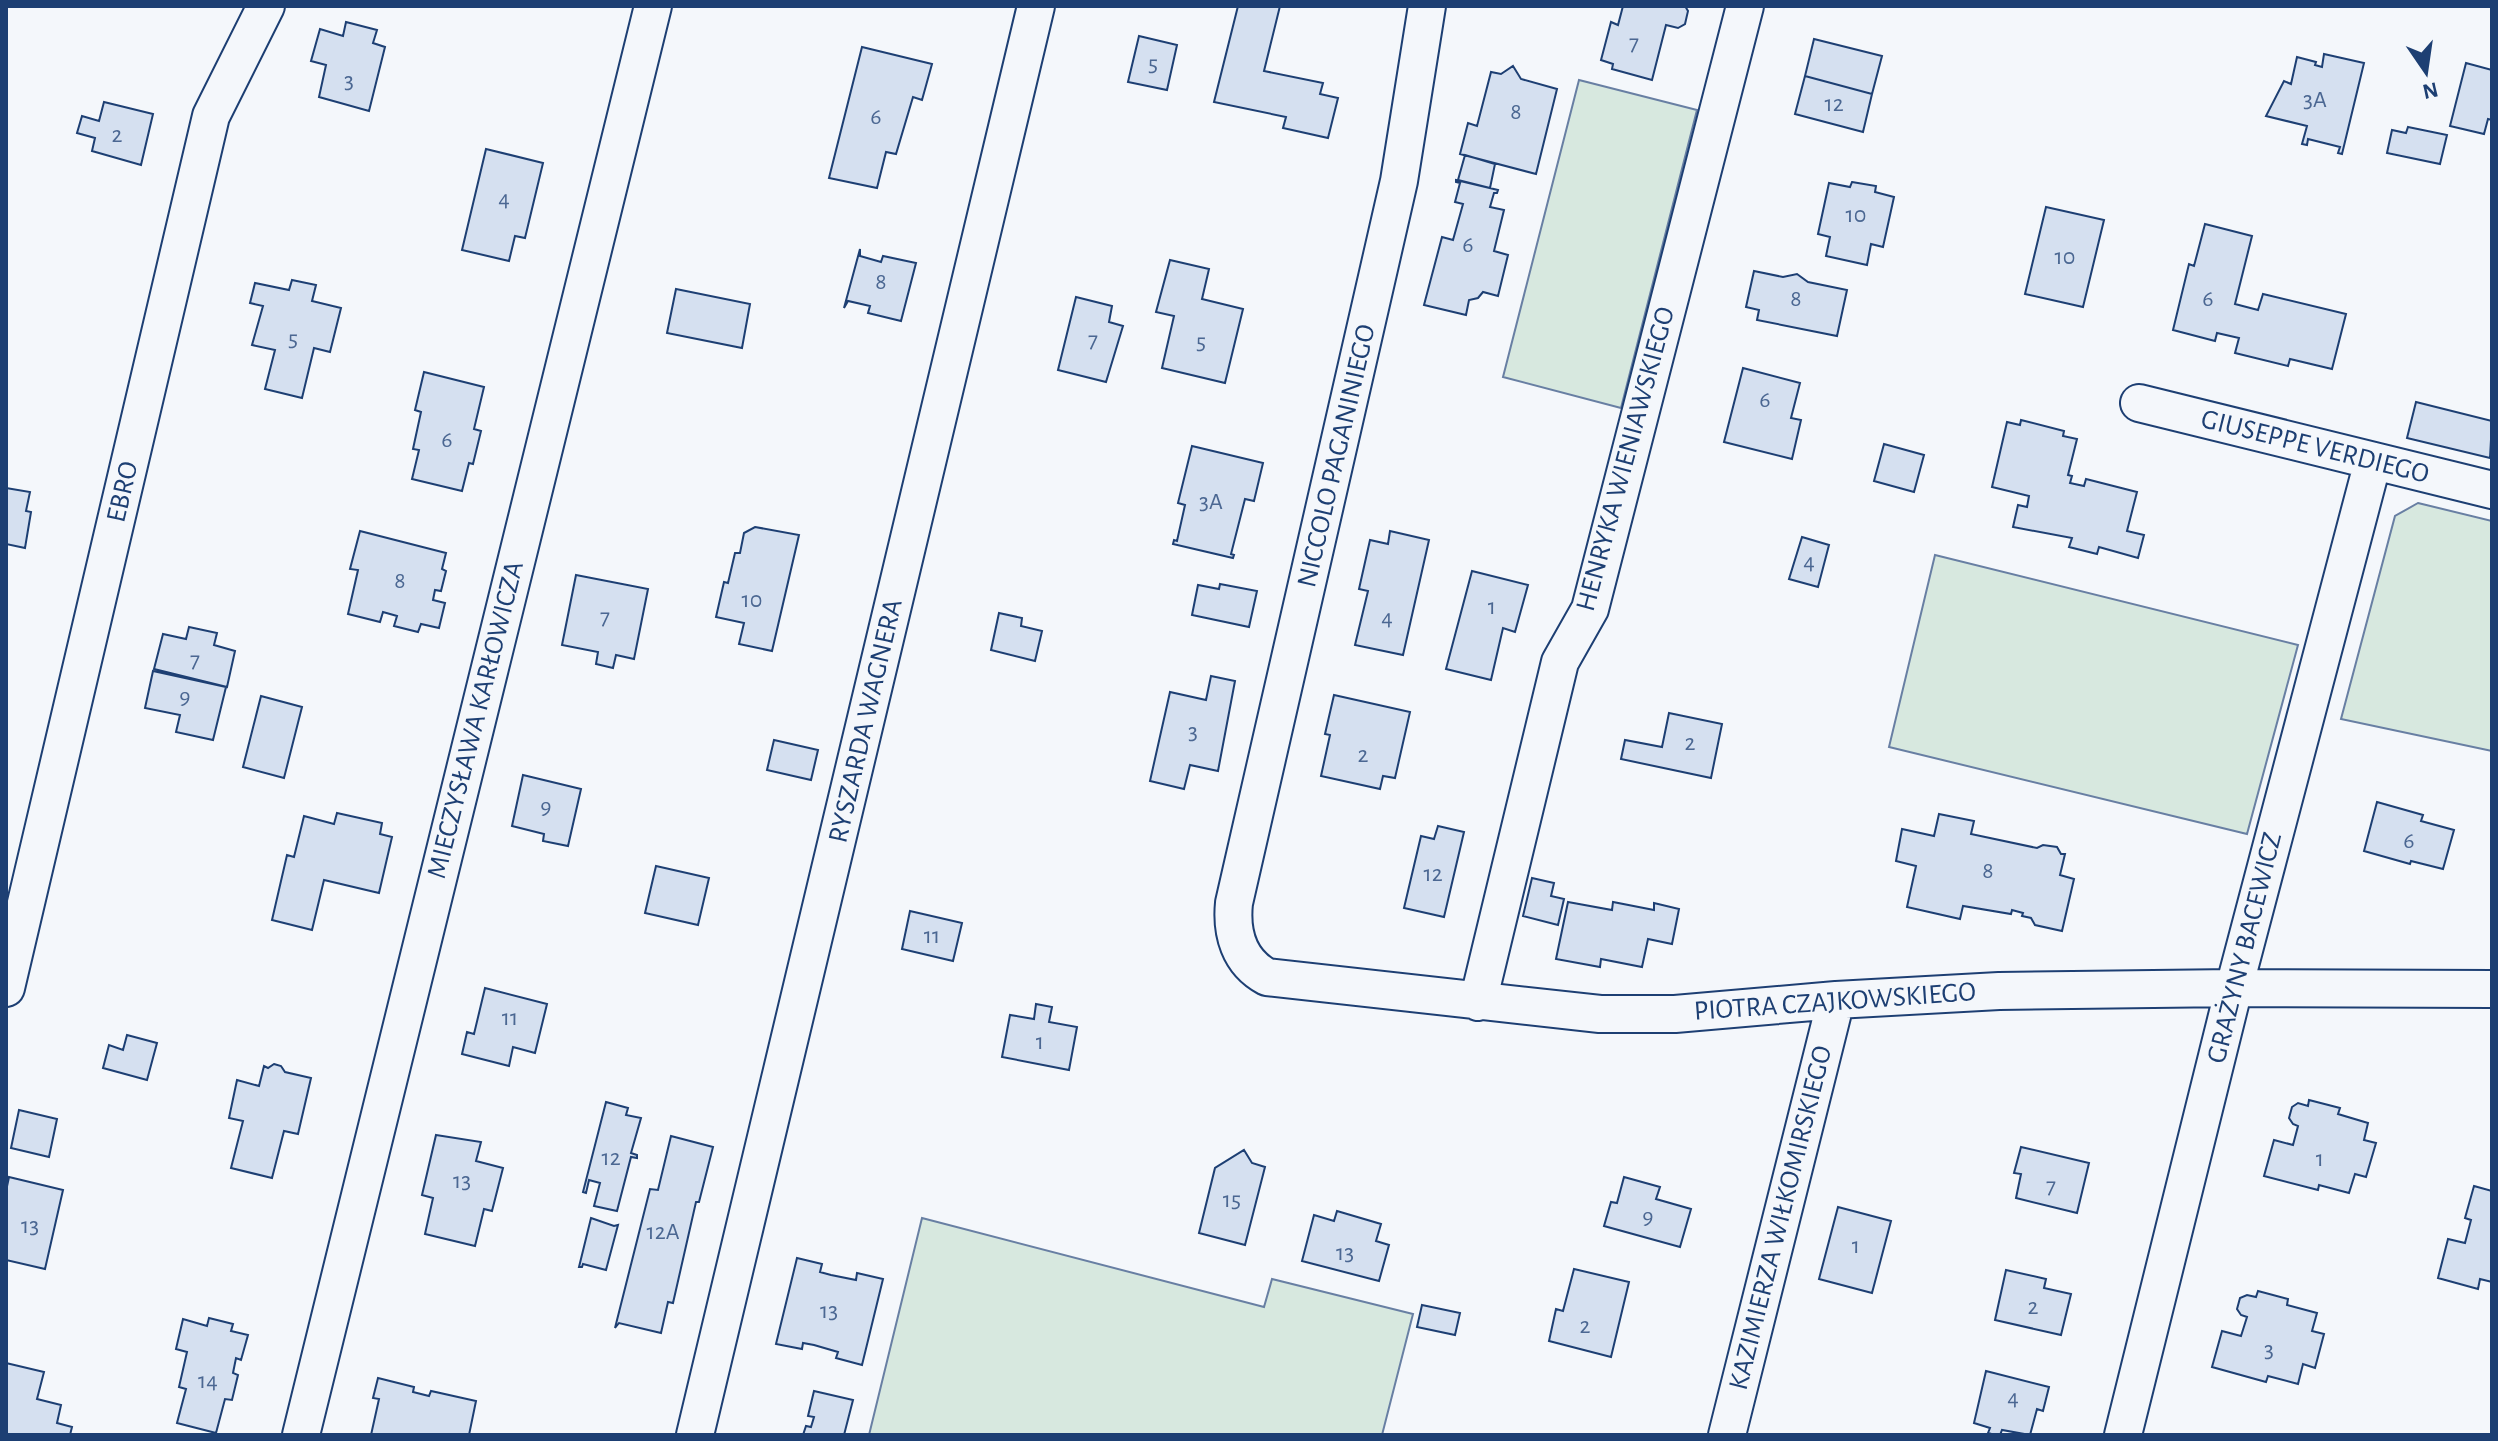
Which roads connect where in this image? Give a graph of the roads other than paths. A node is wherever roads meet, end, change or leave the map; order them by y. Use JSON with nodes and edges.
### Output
{"nodes":[{"id":1,"x":266,"y":6,"type":"edge"},
{"id":2,"x":653,"y":6,"type":"edge"},
{"id":3,"x":1036,"y":6,"type":"edge"},
{"id":4,"x":1427,"y":6,"type":"edge"},
{"id":5,"x":1745,"y":6,"type":"edge"},
{"id":6,"x":2139,"y":403,"type":"dead end"},
{"id":7,"x":2373,"y":461,"type":"junction"},
{"id":8,"x":2492,"y":490,"type":"edge"},
{"id":9,"x":1234,"y":903,"type":"joint"},
{"id":10,"x":6,"y":988,"type":"edge"},
{"id":11,"x":2234,"y":988,"type":"junction"},
{"id":12,"x":2492,"y":989,"type":"edge"},
{"id":13,"x":1836,"y":1000,"type":"junction"},
{"id":14,"x":1478,"y":1002,"type":"junction"},
{"id":15,"x":301,"y":1435,"type":"edge"},
{"id":16,"x":695,"y":1435,"type":"edge"},
{"id":17,"x":1727,"y":1435,"type":"edge"},
{"id":18,"x":2123,"y":1435,"type":"edge"}],
"edges":[{"from":1,"to":10,"type":"street","name":"EBRO"},
{"from":2,"to":15,"type":"street","name":"MIECZYSŁAWA KARŁOWICZA"},
{"from":3,"to":16,"type":"street","name":"RYSZARDA WAGNERA"},
{"from":4,"to":9,"type":"street","name":"NICCOLO PAGANINIEGO"},
{"from":5,"to":14,"type":"street","name":"HENRYKA WIENIAWSKIEGO"},
{"from":6,"to":7,"type":"street","name":"GIUSEPPE VERDIEGO"},
{"from":7,"to":8,"type":"street","name":"GIUSEPPE VERDIEGO"},
{"from":7,"to":11,"type":"street","name":"GRAŻYNY BACEWICZ"},
{"from":9,"to":14,"type":"street","name":"PIOTRA CZAJKOWSKIEGO"},
{"from":11,"to":12,"type":"street","name":"PIOTRA CZAJKOWSKIEGO"},
{"from":11,"to":13,"type":"street","name":"PIOTRA CZAJKOWSKIEGO"},
{"from":11,"to":18,"type":"street","name":"GRAŻYNY BACEWICZ"},
{"from":13,"to":14,"type":"street","name":"PIOTRA CZAJKOWSKIEGO"},
{"from":13,"to":17,"type":"street","name":"KAZIMIERZA WIŁKOMIRSKIEGO"}]}
